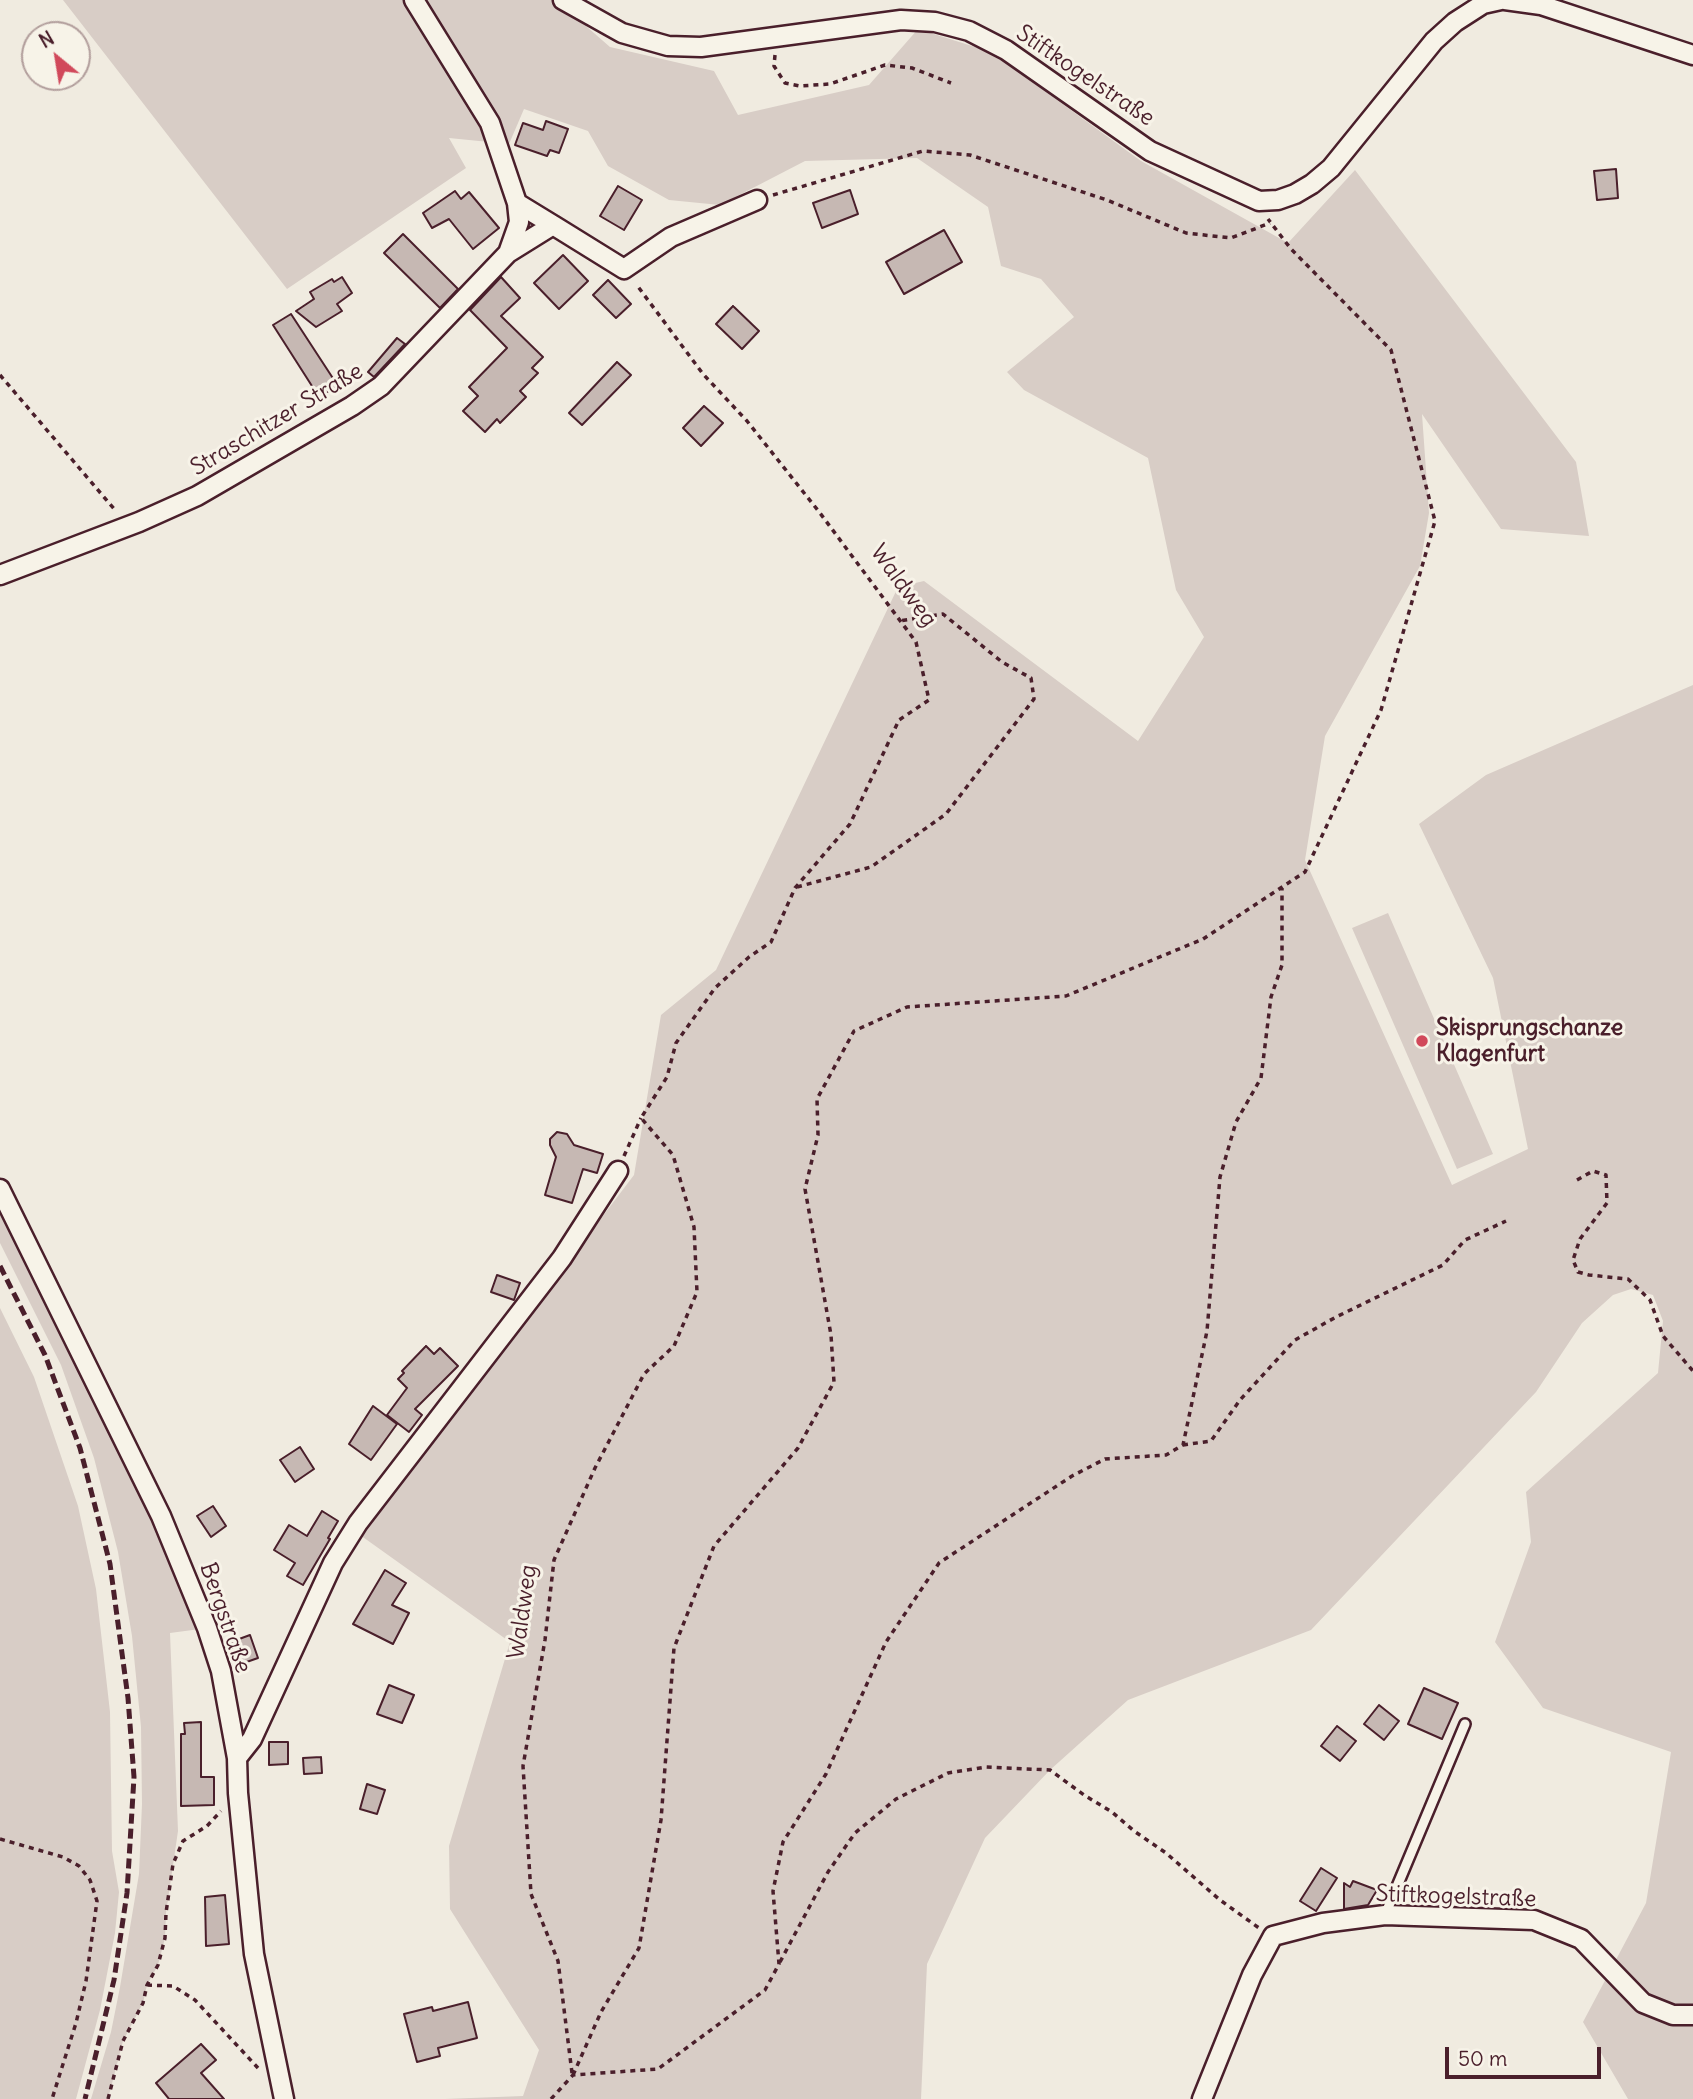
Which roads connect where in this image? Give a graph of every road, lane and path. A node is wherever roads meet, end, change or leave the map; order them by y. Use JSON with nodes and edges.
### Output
{"nodes":[{"id":1,"x":414,"y":0,"type":"edge"},
{"id":2,"x":563,"y":0,"type":"edge"},
{"id":3,"x":1503,"y":0,"type":"edge"},
{"id":4,"x":778,"y":35,"type":"junction"},
{"id":5,"x":1693,"y":55,"type":"edge"},
{"id":6,"x":951,"y":83,"type":"dead end"},
{"id":7,"x":757,"y":200,"type":"joint"},
{"id":8,"x":1259,"y":201,"type":"junction"},
{"id":9,"x":517,"y":203,"type":"junction"},
{"id":10,"x":1270,"y":223,"type":"junction"},
{"id":11,"x":553,"y":225,"type":"junction"},
{"id":12,"x":508,"y":253,"type":"junction"},
{"id":13,"x":624,"y":269,"type":"junction"},
{"id":14,"x":0,"y":375,"type":"edge"},
{"id":15,"x":139,"y":522,"type":"junction"},
{"id":16,"x":0,"y":575,"type":"edge"},
{"id":17,"x":900,"y":621,"type":"junction"},
{"id":18,"x":795,"y":888,"type":"junction"},
{"id":19,"x":1282,"y":888,"type":"junction"},
{"id":20,"x":641,"y":1118,"type":"junction"},
{"id":21,"x":618,"y":1171,"type":"joint"},
{"id":22,"x":1577,"y":1180,"type":"dead end"},
{"id":23,"x":0,"y":1189,"type":"edge"},
{"id":24,"x":1506,"y":1221,"type":"dead end"},
{"id":25,"x":1693,"y":1371,"type":"edge"},
{"id":26,"x":1183,"y":1445,"type":"junction"},
{"id":27,"x":1465,"y":1724,"type":"dead end"},
{"id":28,"x":237,"y":1758,"type":"junction"},
{"id":29,"x":238,"y":1793,"type":"junction"},
{"id":30,"x":0,"y":1839,"type":"edge"},
{"id":31,"x":1385,"y":1915,"type":"junction"},
{"id":32,"x":1273,"y":1936,"type":"junction"},
{"id":33,"x":779,"y":1964,"type":"junction"},
{"id":34,"x":147,"y":1985,"type":"junction"},
{"id":35,"x":1693,"y":2015,"type":"edge"},
{"id":36,"x":261,"y":2073,"type":"dead end"},
{"id":37,"x":573,"y":2075,"type":"junction"},
{"id":38,"x":52,"y":2099,"type":"edge"},
{"id":39,"x":108,"y":2099,"type":"edge"},
{"id":40,"x":284,"y":2099,"type":"edge"},
{"id":41,"x":551,"y":2099,"type":"edge"},
{"id":42,"x":1202,"y":2099,"type":"edge"}],
"edges":[{"from":1,"to":9,"type":"street","name":"Straschitzer Straße"},
{"from":2,"to":4,"type":"street","name":"Stiftkogelstraße"},
{"from":3,"to":5,"type":"street"},
{"from":3,"to":8,"type":"street"},
{"from":4,"to":6,"type":"path"},
{"from":4,"to":8,"type":"street","name":"Stiftkogelstraße"},
{"from":7,"to":10,"type":"path"},
{"from":7,"to":13,"type":"street"},
{"from":8,"to":10,"type":"path"},
{"from":9,"to":11,"type":"street"},
{"from":9,"to":12,"type":"street","name":"Straschitzer Straße"},
{"from":10,"to":19,"type":"path"},
{"from":11,"to":12,"type":"street"},
{"from":11,"to":13,"type":"street"},
{"from":12,"to":15,"type":"street","name":"Straschitzer Straße"},
{"from":13,"to":17,"type":"path","name":"Waldweg"},
{"from":14,"to":15,"type":"path"},
{"from":15,"to":16,"type":"street","name":"Straschitzer Straße"},
{"from":17,"to":18,"type":"path","name":"Waldweg"},
{"from":17,"to":18,"type":"path"},
{"from":18,"to":20,"type":"path","name":"Waldweg"},
{"from":19,"to":26,"type":"path"},
{"from":19,"to":37,"type":"path"},
{"from":20,"to":21,"type":"path","name":"Waldweg"},
{"from":20,"to":37,"type":"path","name":"Waldweg"},
{"from":21,"to":28,"type":"street"},
{"from":22,"to":25,"type":"path"},
{"from":23,"to":28,"type":"street","name":"Bergstraße"},
{"from":24,"to":26,"type":"path"},
{"from":26,"to":33,"type":"path"},
{"from":27,"to":31,"type":"lane"},
{"from":28,"to":29,"type":"street","name":"Bergstraße"},
{"from":29,"to":34,"type":"path"},
{"from":29,"to":40,"type":"street","name":"Bergstraße"},
{"from":30,"to":38,"type":"path"},
{"from":31,"to":32,"type":"street","name":"Stiftkogelstraße"},
{"from":31,"to":35,"type":"street","name":"Stiftkogelstraße"},
{"from":32,"to":33,"type":"path"},
{"from":32,"to":42,"type":"street"},
{"from":33,"to":37,"type":"path"},
{"from":34,"to":36,"type":"path"},
{"from":34,"to":39,"type":"path"},
{"from":37,"to":41,"type":"path"}]}
